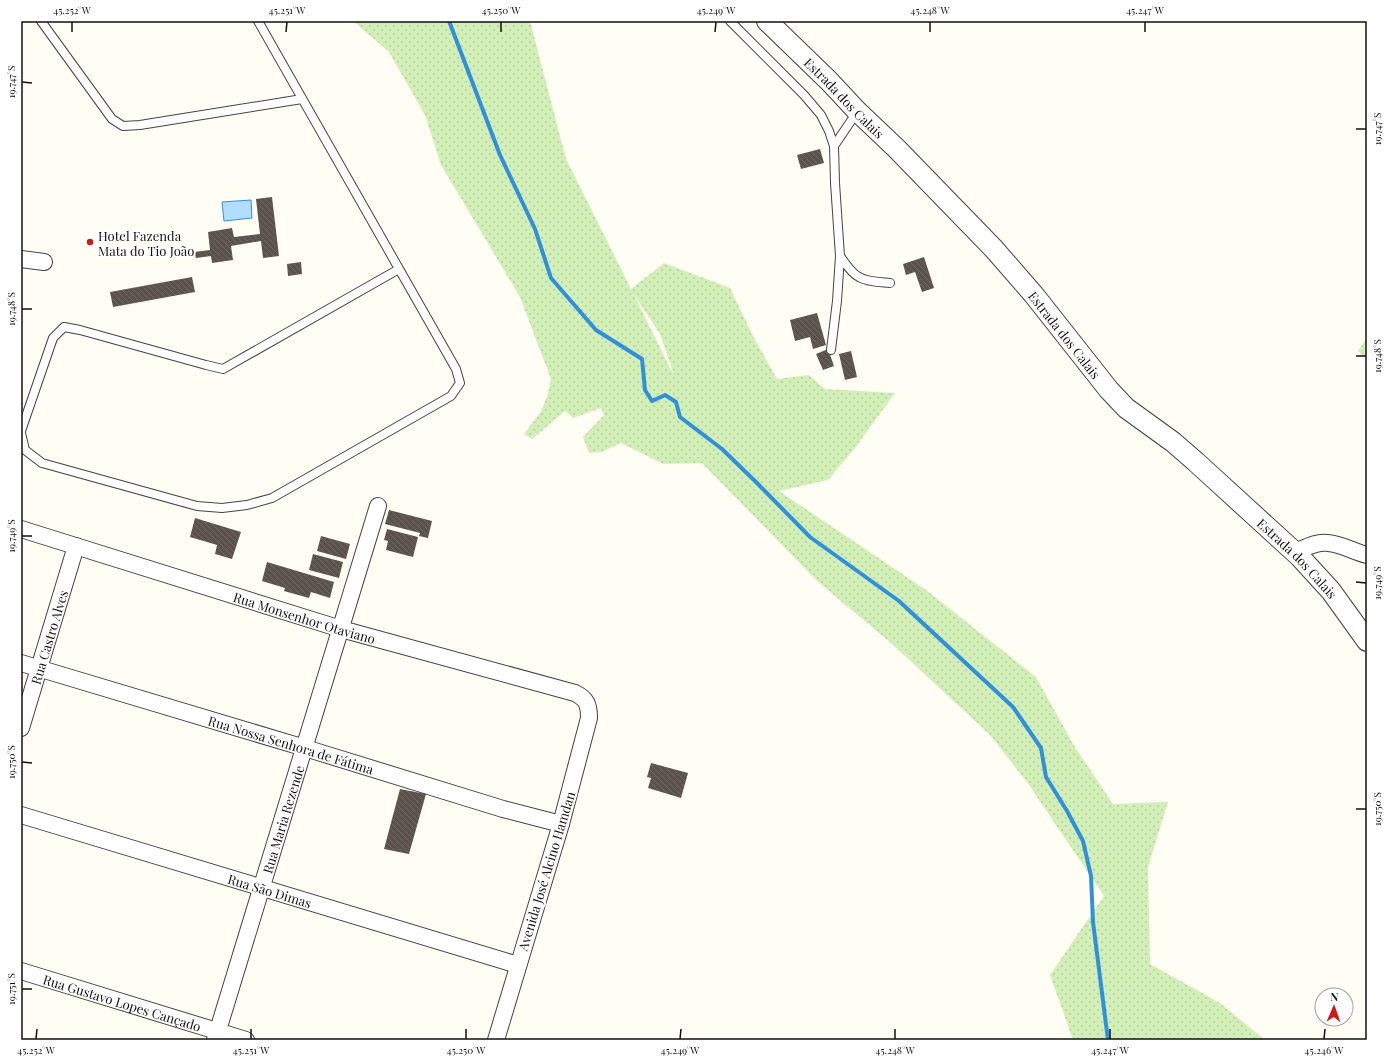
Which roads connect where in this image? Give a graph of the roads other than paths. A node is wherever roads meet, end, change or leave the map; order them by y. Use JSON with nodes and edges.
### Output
{"nodes":[{"id":1,"x":41,"y":21,"type":"edge"},
{"id":2,"x":258,"y":21,"type":"edge"},
{"id":3,"x":730,"y":21,"type":"edge"},
{"id":4,"x":767,"y":21,"type":"edge"},
{"id":5,"x":302,"y":99,"type":"junction"},
{"id":6,"x":857,"y":112,"type":"junction"},
{"id":7,"x":834,"y":146,"type":"junction"},
{"id":8,"x":840,"y":256,"type":"junction"},
{"id":9,"x":21,"y":259,"type":"edge"},
{"id":10,"x":44,"y":262,"type":"dead end"},
{"id":11,"x":399,"y":269,"type":"junction"},
{"id":12,"x":890,"y":283,"type":"dead end"},
{"id":13,"x":831,"y":350,"type":"dead end"},
{"id":14,"x":21,"y":432,"type":"edge"},
{"id":15,"x":378,"y":506,"type":"dead end"},
{"id":16,"x":21,"y":529,"type":"edge"},
{"id":17,"x":76,"y":546,"type":"junction"},
{"id":18,"x":1296,"y":552,"type":"junction"},
{"id":19,"x":1367,"y":556,"type":"edge"},
{"id":20,"x":341,"y":629,"type":"junction"},
{"id":21,"x":1367,"y":641,"type":"edge"},
{"id":22,"x":21,"y":663,"type":"edge"},
{"id":23,"x":39,"y":668,"type":"junction"},
{"id":24,"x":587,"y":702,"type":"joint"},
{"id":25,"x":21,"y":728,"type":"edge"},
{"id":26,"x":305,"y":748,"type":"junction"},
{"id":27,"x":21,"y":815,"type":"edge"},
{"id":28,"x":561,"y":824,"type":"junction"},
{"id":29,"x":262,"y":889,"type":"junction"},
{"id":30,"x":518,"y":965,"type":"junction"},
{"id":31,"x":21,"y":971,"type":"edge"},
{"id":32,"x":217,"y":1036,"type":"edge"},
{"id":33,"x":246,"y":1040,"type":"edge"},
{"id":34,"x":496,"y":1040,"type":"edge"}],
"edges":[{"from":1,"to":5,"type":"lane"},
{"from":2,"to":5,"type":"lane"},
{"from":3,"to":7,"type":"lane"},
{"from":4,"to":6,"type":"street","name":"Estrada dos Calais"},
{"from":5,"to":11,"type":"lane"},
{"from":6,"to":7,"type":"lane"},
{"from":6,"to":18,"type":"street","name":"Estrada dos Calais"},
{"from":7,"to":8,"type":"lane"},
{"from":8,"to":12,"type":"lane"},
{"from":8,"to":13,"type":"lane"},
{"from":9,"to":10,"type":"street"},
{"from":11,"to":14,"type":"lane"},
{"from":11,"to":14,"type":"lane"},
{"from":15,"to":20,"type":"street","name":"Rua Maria Rezende"},
{"from":16,"to":17,"type":"street","name":"Rua Monsenhor Otaviano"},
{"from":17,"to":20,"type":"street","name":"Rua Monsenhor Otaviano"},
{"from":17,"to":23,"type":"street","name":"Rua Castro Alves"},
{"from":18,"to":19,"type":"street"},
{"from":18,"to":21,"type":"street","name":"Estrada dos Calais"},
{"from":20,"to":24,"type":"street","name":"Rua Monsenhor Otaviano"},
{"from":20,"to":26,"type":"street","name":"Rua Maria Rezende"},
{"from":22,"to":23,"type":"street","name":"Rua Nossa Senhora de Fátima"},
{"from":23,"to":25,"type":"street","name":"Rua Castro Alves"},
{"from":23,"to":26,"type":"street","name":"Rua Nossa Senhora de Fátima"},
{"from":24,"to":28,"type":"street","name":"Avenida José Alcino Hamdan"},
{"from":26,"to":28,"type":"street","name":"Rua Nossa Senhora de Fátima"},
{"from":26,"to":29,"type":"street","name":"Rua Maria Rezende"},
{"from":27,"to":29,"type":"street","name":"Rua São Dimas"},
{"from":28,"to":30,"type":"street","name":"Avenida José Alcino Hamdan"},
{"from":29,"to":30,"type":"street","name":"Rua São Dimas"},
{"from":29,"to":32,"type":"street","name":"Rua Maria Rezende"},
{"from":30,"to":34,"type":"street","name":"Avenida José Alcino Hamdan"},
{"from":31,"to":32,"type":"street","name":"Rua Gustavo Lopes Cançado"},
{"from":32,"to":33,"type":"street","name":"Rua Gustavo Lopes Cançado"}]}
